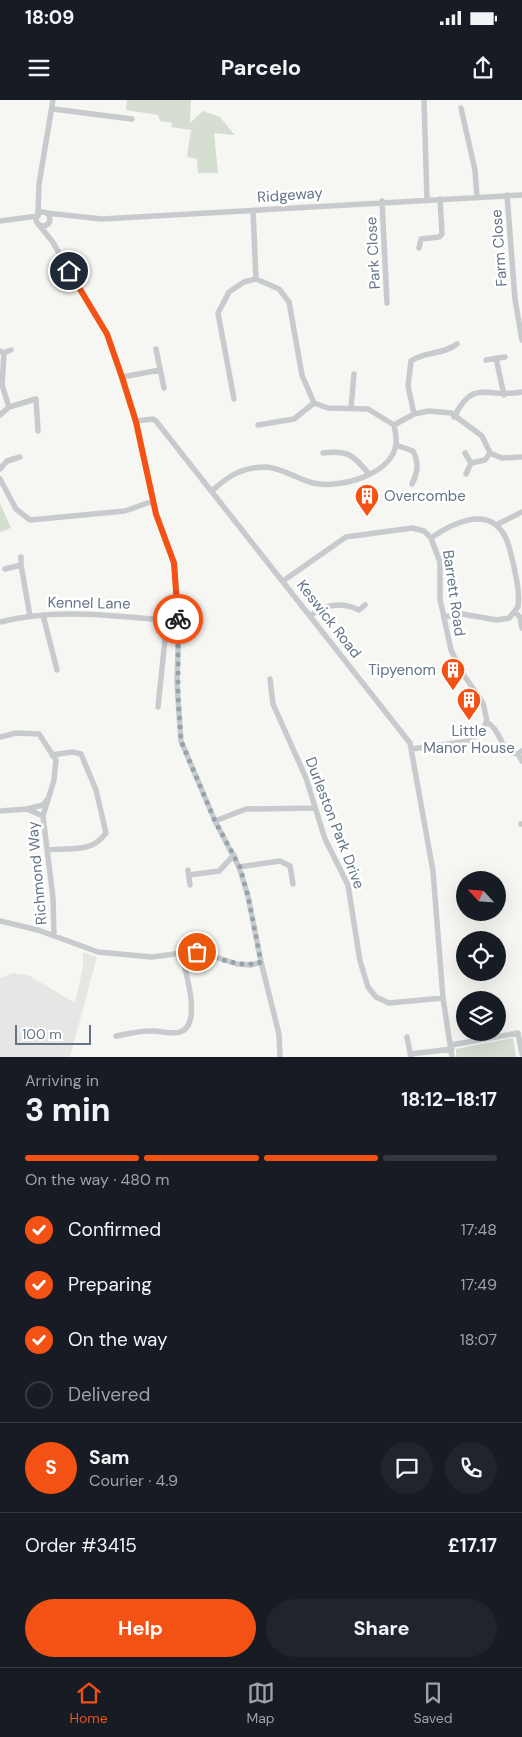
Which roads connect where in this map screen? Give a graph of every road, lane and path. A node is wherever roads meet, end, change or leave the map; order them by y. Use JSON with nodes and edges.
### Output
{"nodes":[{"id":1,"x":53,"y":100,"type":"edge"},
{"id":2,"x":424,"y":100,"type":"edge"},
{"id":3,"x":461,"y":108,"type":"dead end"},
{"id":4,"x":53,"y":109,"type":"junction"},
{"id":5,"x":132,"y":119,"type":"dead end"},
{"id":6,"x":507,"y":195,"type":"junction"},
{"id":7,"x":522,"y":195,"type":"edge"},
{"id":8,"x":477,"y":197,"type":"junction"},
{"id":9,"x":440,"y":199,"type":"junction"},
{"id":10,"x":38,"y":200,"type":"junction"},
{"id":11,"x":427,"y":200,"type":"junction"},
{"id":12,"x":382,"y":201,"type":"junction"},
{"id":13,"x":253,"y":210,"type":"junction"},
{"id":14,"x":46,"y":213,"type":"junction"},
{"id":15,"x":38,"y":216,"type":"junction"},
{"id":16,"x":61,"y":216,"type":"junction"},
{"id":17,"x":28,"y":219,"type":"junction"},
{"id":18,"x":0,"y":221,"type":"edge"},
{"id":19,"x":49,"y":222,"type":"junction"},
{"id":20,"x":39,"y":224,"type":"junction"},
{"id":21,"x":52,"y":241,"type":"junction"},
{"id":22,"x":419,"y":248,"type":"dead end"},
{"id":23,"x":256,"y":279,"type":"junction"},
{"id":24,"x":387,"y":303,"type":"dead end"},
{"id":25,"x":522,"y":340,"type":"edge"},
{"id":26,"x":457,"y":344,"type":"dead end"},
{"id":27,"x":156,"y":348,"type":"dead end"},
{"id":28,"x":11,"y":350,"type":"dead end"},
{"id":29,"x":2,"y":352,"type":"edge"},
{"id":30,"x":505,"y":357,"type":"dead end"},
{"id":31,"x":496,"y":358,"type":"junction"},
{"id":32,"x":486,"y":360,"type":"dead end"},
{"id":33,"x":160,"y":370,"type":"junction"},
{"id":34,"x":354,"y":374,"type":"dead end"},
{"id":35,"x":122,"y":377,"type":"junction"},
{"id":36,"x":164,"y":388,"type":"dead end"},
{"id":37,"x":522,"y":392,"type":"edge"},
{"id":38,"x":504,"y":395,"type":"junction"},
{"id":39,"x":234,"y":399,"type":"dead end"},
{"id":40,"x":314,"y":403,"type":"junction"},
{"id":41,"x":9,"y":407,"type":"junction"},
{"id":42,"x":351,"y":408,"type":"junction"},
{"id":43,"x":414,"y":414,"type":"junction"},
{"id":44,"x":0,"y":415,"type":"edge"},
{"id":45,"x":454,"y":417,"type":"junction"},
{"id":46,"x":136,"y":422,"type":"junction"},
{"id":47,"x":258,"y":425,"type":"dead end"},
{"id":48,"x":394,"y":425,"type":"junction"},
{"id":49,"x":38,"y":431,"type":"dead end"},
{"id":50,"x":396,"y":444,"type":"junction"},
{"id":51,"x":323,"y":453,"type":"dead end"},
{"id":52,"x":465,"y":453,"type":"dead end"},
{"id":53,"x":490,"y":453,"type":"junction"},
{"id":54,"x":20,"y":457,"type":"dead end"},
{"id":55,"x":522,"y":457,"type":"edge"},
{"id":56,"x":470,"y":463,"type":"junction"},
{"id":57,"x":0,"y":469,"type":"edge"},
{"id":58,"x":369,"y":474,"type":"junction"},
{"id":59,"x":466,"y":474,"type":"dead end"},
{"id":60,"x":0,"y":479,"type":"edge"},
{"id":61,"x":412,"y":484,"type":"dead end"},
{"id":62,"x":212,"y":491,"type":"junction"},
{"id":63,"x":153,"y":501,"type":"junction"},
{"id":64,"x":522,"y":512,"type":"edge"},
{"id":65,"x":496,"y":525,"type":"junction"},
{"id":66,"x":431,"y":538,"type":"junction"},
{"id":67,"x":21,"y":557,"type":"dead end"},
{"id":68,"x":22,"y":565,"type":"junction"},
{"id":69,"x":5,"y":569,"type":"dead end"},
{"id":70,"x":283,"y":581,"type":"junction"},
{"id":71,"x":365,"y":605,"type":"dead end"},
{"id":72,"x":515,"y":612,"type":"junction"},
{"id":73,"x":43,"y":614,"type":"junction"},
{"id":74,"x":30,"y":616,"type":"junction"},
{"id":75,"x":310,"y":616,"type":"junction"},
{"id":76,"x":444,"y":617,"type":"junction"},
{"id":77,"x":167,"y":620,"type":"junction"},
{"id":78,"x":178,"y":621,"type":"junction"},
{"id":79,"x":0,"y":622,"type":"edge"},
{"id":80,"x":522,"y":628,"type":"edge"},
{"id":81,"x":57,"y":670,"type":"dead end"},
{"id":82,"x":270,"y":679,"type":"dead end"},
{"id":83,"x":158,"y":707,"type":"dead end"},
{"id":84,"x":486,"y":722,"type":"junction"},
{"id":85,"x":0,"y":737,"type":"edge"},
{"id":86,"x":412,"y":749,"type":"junction"},
{"id":87,"x":520,"y":753,"type":"edge"},
{"id":88,"x":52,"y":755,"type":"junction"},
{"id":89,"x":522,"y":761,"type":"edge"},
{"id":90,"x":49,"y":799,"type":"junction"},
{"id":91,"x":316,"y":808,"type":"junction"},
{"id":92,"x":27,"y":809,"type":"junction"},
{"id":93,"x":0,"y":811,"type":"edge"},
{"id":94,"x":43,"y":816,"type":"junction"},
{"id":95,"x":215,"y":821,"type":"junction"},
{"id":96,"x":48,"y":850,"type":"junction"},
{"id":97,"x":234,"y":855,"type":"junction"},
{"id":98,"x":240,"y":867,"type":"junction"},
{"id":99,"x":293,"y":884,"type":"dead end"},
{"id":100,"x":190,"y":885,"type":"dead end"},
{"id":101,"x":0,"y":921,"type":"edge"},
{"id":102,"x":54,"y":936,"type":"junction"},
{"id":103,"x":181,"y":953,"type":"junction"},
{"id":104,"x":261,"y":962,"type":"junction"},
{"id":105,"x":443,"y":998,"type":"junction"},
{"id":106,"x":116,"y":1036,"type":"dead end"},
{"id":107,"x":407,"y":1037,"type":"dead end"},
{"id":108,"x":451,"y":1047,"type":"junction"},
{"id":109,"x":522,"y":1054,"type":"edge"},
{"id":110,"x":410,"y":1055,"type":"edge"},
{"id":111,"x":280,"y":1057,"type":"edge"},
{"id":112,"x":452,"y":1057,"type":"edge"}],
"edges":[{"from":1,"to":4,"type":"street"},
{"from":2,"to":11,"type":"street"},
{"from":3,"to":8,"type":"street"},
{"from":4,"to":5,"type":"street"},
{"from":4,"to":10,"type":"street"},
{"from":6,"to":7,"type":"street","name":"Ridgeway"},
{"from":6,"to":8,"type":"street","name":"Ridgeway"},
{"from":6,"to":25,"type":"street","name":"Farm Close"},
{"from":8,"to":9,"type":"street","name":"Ridgeway"},
{"from":9,"to":11,"type":"street","name":"Ridgeway"},
{"from":9,"to":22,"type":"street"},
{"from":10,"to":14,"type":"street"},
{"from":10,"to":15,"type":"street"},
{"from":11,"to":12,"type":"street","name":"Ridgeway"},
{"from":12,"to":13,"type":"street","name":"Ridgeway"},
{"from":12,"to":24,"type":"street","name":"Park Close"},
{"from":13,"to":16,"type":"street","name":"Ridgeway"},
{"from":13,"to":23,"type":"street"},
{"from":14,"to":15,"type":"street"},
{"from":14,"to":16,"type":"street","name":"Ridgeway"},
{"from":14,"to":19,"type":"street"},
{"from":15,"to":17,"type":"street"},
{"from":15,"to":20,"type":"street"},
{"from":16,"to":19,"type":"street"},
{"from":17,"to":18,"type":"street"},
{"from":17,"to":20,"type":"street"},
{"from":19,"to":20,"type":"street"},
{"from":19,"to":21,"type":"street"},
{"from":20,"to":21,"type":"street"},
{"from":21,"to":35,"type":"street"},
{"from":23,"to":39,"type":"street"},
{"from":23,"to":40,"type":"street"},
{"from":26,"to":43,"type":"street"},
{"from":27,"to":33,"type":"street"},
{"from":28,"to":29,"type":"street"},
{"from":29,"to":41,"type":"street"},
{"from":30,"to":31,"type":"street"},
{"from":31,"to":32,"type":"street"},
{"from":31,"to":38,"type":"street"},
{"from":33,"to":35,"type":"street"},
{"from":33,"to":36,"type":"street"},
{"from":34,"to":42,"type":"street"},
{"from":35,"to":46,"type":"street"},
{"from":37,"to":38,"type":"street"},
{"from":38,"to":45,"type":"street"},
{"from":40,"to":42,"type":"street"},
{"from":40,"to":47,"type":"street"},
{"from":41,"to":44,"type":"street"},
{"from":41,"to":49,"type":"street"},
{"from":42,"to":48,"type":"street"},
{"from":43,"to":45,"type":"street"},
{"from":43,"to":48,"type":"street"},
{"from":45,"to":53,"type":"street"},
{"from":46,"to":62,"type":"street","name":"Keswick Road"},
{"from":46,"to":63,"type":"street"},
{"from":48,"to":50,"type":"street"},
{"from":50,"to":58,"type":"street"},
{"from":50,"to":61,"type":"street"},
{"from":51,"to":58,"type":"street"},
{"from":52,"to":56,"type":"street"},
{"from":53,"to":55,"type":"street"},
{"from":53,"to":56,"type":"street"},
{"from":54,"to":57,"type":"street"},
{"from":56,"to":59,"type":"street"},
{"from":58,"to":62,"type":"street"},
{"from":60,"to":63,"type":"street"},
{"from":62,"to":70,"type":"street","name":"Keswick Road"},
{"from":63,"to":78,"type":"street"},
{"from":64,"to":65,"type":"street"},
{"from":65,"to":66,"type":"street"},
{"from":65,"to":72,"type":"street"},
{"from":66,"to":70,"type":"street","name":"Barrett Road"},
{"from":66,"to":76,"type":"street","name":"Barrett Road"},
{"from":67,"to":68,"type":"street"},
{"from":68,"to":69,"type":"street"},
{"from":68,"to":74,"type":"street"},
{"from":70,"to":75,"type":"street","name":"Keswick Road"},
{"from":71,"to":75,"type":"street"},
{"from":72,"to":76,"type":"street"},
{"from":72,"to":80,"type":"street"},
{"from":73,"to":74,"type":"street","name":"Kennel Lane"},
{"from":73,"to":77,"type":"street","name":"Kennel Lane"},
{"from":73,"to":81,"type":"street"},
{"from":74,"to":79,"type":"street","name":"Kennel Lane"},
{"from":75,"to":86,"type":"street","name":"Keswick Road"},
{"from":76,"to":84,"type":"street","name":"Barrett Road"},
{"from":77,"to":78,"type":"street","name":"Kennel Lane"},
{"from":77,"to":83,"type":"street"},
{"from":78,"to":95,"type":"street"},
{"from":82,"to":91,"type":"street","name":"Durleston Park Drive"},
{"from":84,"to":86,"type":"street"},
{"from":84,"to":87,"type":"street"},
{"from":85,"to":88,"type":"street","name":"Richmond Way"},
{"from":86,"to":105,"type":"street","name":"Keswick Road"},
{"from":87,"to":89,"type":"street"},
{"from":88,"to":90,"type":"street","name":"Richmond Way"},
{"from":88,"to":96,"type":"street"},
{"from":90,"to":92,"type":"street"},
{"from":90,"to":94,"type":"street","name":"Richmond Way"},
{"from":91,"to":95,"type":"street"},
{"from":91,"to":105,"type":"street","name":"Durleston Park Drive"},
{"from":92,"to":93,"type":"street"},
{"from":92,"to":94,"type":"street"},
{"from":94,"to":96,"type":"street","name":"Richmond Way"},
{"from":95,"to":97,"type":"street"},
{"from":96,"to":102,"type":"street","name":"Richmond Way"},
{"from":97,"to":98,"type":"street"},
{"from":97,"to":100,"type":"street"},
{"from":98,"to":99,"type":"street"},
{"from":98,"to":104,"type":"street"},
{"from":101,"to":102,"type":"street"},
{"from":102,"to":103,"type":"street"},
{"from":103,"to":104,"type":"street"},
{"from":103,"to":106,"type":"street"},
{"from":104,"to":111,"type":"street"},
{"from":105,"to":108,"type":"street","name":"Keswick Road"},
{"from":107,"to":110,"type":"street"},
{"from":108,"to":109,"type":"street"},
{"from":108,"to":110,"type":"street"},
{"from":108,"to":112,"type":"street","name":"Keswick Road"}]}
